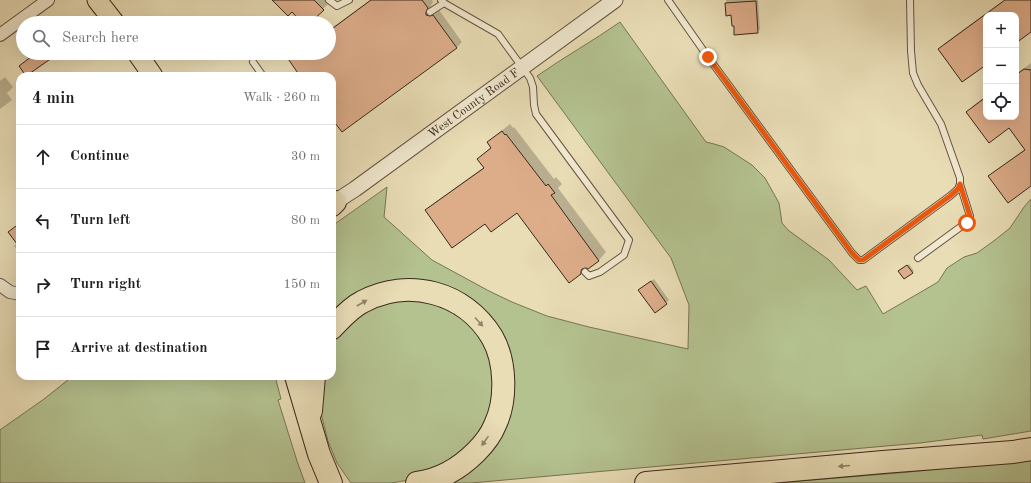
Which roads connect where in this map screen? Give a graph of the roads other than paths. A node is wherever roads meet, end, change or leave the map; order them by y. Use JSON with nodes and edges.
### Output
{"nodes":[{"id":1,"x":48,"y":0,"type":"edge"},
{"id":2,"x":97,"y":0,"type":"edge"},
{"id":3,"x":329,"y":0,"type":"edge"},
{"id":4,"x":349,"y":0,"type":"edge"},
{"id":5,"x":615,"y":0,"type":"edge"},
{"id":6,"x":668,"y":0,"type":"edge"},
{"id":7,"x":910,"y":0,"type":"edge"},
{"id":8,"x":443,"y":2,"type":"edge"},
{"id":9,"x":430,"y":12,"type":"dead end"},
{"id":10,"x":26,"y":16,"type":"edge"},
{"id":11,"x":110,"y":16,"type":"edge"},
{"id":12,"x":16,"y":23,"type":"edge"},
{"id":13,"x":0,"y":35,"type":"edge"},
{"id":14,"x":142,"y":60,"type":"edge"},
{"id":15,"x":253,"y":62,"type":"dead end"},
{"id":16,"x":523,"y":67,"type":"junction"},
{"id":17,"x":150,"y":72,"type":"edge"},
{"id":18,"x":260,"y":72,"type":"edge"},
{"id":19,"x":960,"y":184,"type":"junction"},
{"id":20,"x":336,"y":202,"type":"edge"},
{"id":21,"x":918,"y":258,"type":"dead end"},
{"id":22,"x":585,"y":272,"type":"dead end"},
{"id":23,"x":0,"y":285,"type":"edge"},
{"id":24,"x":16,"y":293,"type":"edge"},
{"id":25,"x":336,"y":324,"type":"edge"},
{"id":26,"x":284,"y":380,"type":"edge"},
{"id":27,"x":297,"y":380,"type":"edge"},
{"id":28,"x":314,"y":380,"type":"edge"},
{"id":29,"x":310,"y":424,"type":"junction"},
{"id":30,"x":1031,"y":435,"type":"edge"},
{"id":31,"x":1031,"y":449,"type":"edge"},
{"id":32,"x":883,"y":462,"type":"junction"},
{"id":33,"x":325,"y":481,"type":"edge"},
{"id":34,"x":417,"y":483,"type":"edge"},
{"id":35,"x":646,"y":483,"type":"edge"}],
"edges":[{"from":1,"to":10,"type":"street"},
{"from":2,"to":11,"type":"main road"},
{"from":3,"to":4,"type":"lane"},
{"from":5,"to":16,"type":"street","name":"West County Road F"},
{"from":6,"to":19,"type":"lane"},
{"from":7,"to":19,"type":"lane"},
{"from":8,"to":9,"type":"lane"},
{"from":8,"to":16,"type":"lane"},
{"from":12,"to":13,"type":"street"},
{"from":14,"to":17,"type":"main road"},
{"from":15,"to":18,"type":"lane"},
{"from":16,"to":20,"type":"street","name":"West County Road F"},
{"from":16,"to":22,"type":"lane"},
{"from":19,"to":21,"type":"lane"},
{"from":23,"to":24,"type":"street"},
{"from":25,"to":34,"type":"highway","one_way":true},
{"from":26,"to":33,"type":"highway"},
{"from":27,"to":29,"type":"highway"},
{"from":28,"to":29,"type":"highway"},
{"from":29,"to":33,"type":"highway"},
{"from":30,"to":32,"type":"highway"},
{"from":31,"to":32,"type":"highway"},
{"from":32,"to":35,"type":"highway","one_way":true}]}
